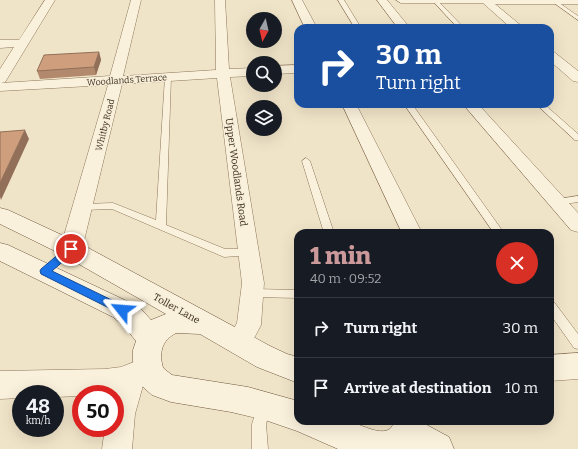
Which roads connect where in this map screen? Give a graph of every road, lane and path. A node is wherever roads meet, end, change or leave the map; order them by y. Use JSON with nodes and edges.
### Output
{"nodes":[{"id":1,"x":50,"y":0,"type":"edge"},
{"id":2,"x":136,"y":0,"type":"edge"},
{"id":3,"x":220,"y":0,"type":"edge"},
{"id":4,"x":297,"y":0,"type":"edge"},
{"id":5,"x":341,"y":0,"type":"edge"},
{"id":6,"x":382,"y":0,"type":"edge"},
{"id":7,"x":401,"y":0,"type":"edge"},
{"id":8,"x":434,"y":0,"type":"edge"},
{"id":9,"x":486,"y":0,"type":"edge"},
{"id":10,"x":552,"y":0,"type":"edge"},
{"id":11,"x":578,"y":1,"type":"edge"},
{"id":12,"x":578,"y":18,"type":"edge"},
{"id":13,"x":309,"y":24,"type":"edge"},
{"id":14,"x":356,"y":24,"type":"edge"},
{"id":15,"x":401,"y":24,"type":"edge"},
{"id":16,"x":457,"y":24,"type":"edge"},
{"id":17,"x":513,"y":24,"type":"edge"},
{"id":18,"x":23,"y":43,"type":"junction"},
{"id":19,"x":0,"y":44,"type":"edge"},
{"id":20,"x":554,"y":58,"type":"edge"},
{"id":21,"x":294,"y":69,"type":"edge"},
{"id":22,"x":282,"y":70,"type":"edge"},
{"id":23,"x":246,"y":72,"type":"edge"},
{"id":24,"x":223,"y":74,"type":"junction"},
{"id":25,"x":168,"y":77,"type":"junction"},
{"id":26,"x":578,"y":78,"type":"edge"},
{"id":27,"x":0,"y":79,"type":"edge"},
{"id":28,"x":116,"y":81,"type":"junction"},
{"id":29,"x":0,"y":87,"type":"edge"},
{"id":30,"x":351,"y":108,"type":"edge"},
{"id":31,"x":411,"y":108,"type":"edge"},
{"id":32,"x":474,"y":108,"type":"edge"},
{"id":33,"x":544,"y":108,"type":"edge"},
{"id":34,"x":578,"y":138,"type":"edge"},
{"id":35,"x":306,"y":161,"type":"dead end"},
{"id":36,"x":578,"y":199,"type":"edge"},
{"id":37,"x":558,"y":202,"type":"junction"},
{"id":38,"x":83,"y":208,"type":"junction"},
{"id":39,"x":0,"y":215,"type":"edge"},
{"id":40,"x":578,"y":225,"type":"edge"},
{"id":41,"x":161,"y":226,"type":"junction"},
{"id":42,"x":328,"y":229,"type":"edge"},
{"id":43,"x":410,"y":229,"type":"edge"},
{"id":44,"x":496,"y":229,"type":"edge"},
{"id":45,"x":71,"y":249,"type":"junction"},
{"id":46,"x":0,"y":251,"type":"edge"},
{"id":47,"x":248,"y":252,"type":"junction"},
{"id":48,"x":45,"y":271,"type":"junction"},
{"id":49,"x":252,"y":293,"type":"junction"},
{"id":50,"x":294,"y":294,"type":"edge"},
{"id":51,"x":554,"y":311,"type":"edge"},
{"id":52,"x":205,"y":324,"type":"junction"},
{"id":53,"x":151,"y":339,"type":"junction"},
{"id":54,"x":239,"y":342,"type":"junction"},
{"id":55,"x":578,"y":344,"type":"edge"},
{"id":56,"x":578,"y":366,"type":"edge"},
{"id":57,"x":554,"y":368,"type":"edge"},
{"id":58,"x":294,"y":369,"type":"edge"},
{"id":59,"x":141,"y":372,"type":"junction"},
{"id":60,"x":0,"y":385,"type":"edge"},
{"id":61,"x":265,"y":406,"type":"junction"},
{"id":62,"x":294,"y":415,"type":"edge"},
{"id":63,"x":319,"y":425,"type":"edge"},
{"id":64,"x":409,"y":426,"type":"edge"},
{"id":65,"x":375,"y":448,"type":"edge"},
{"id":66,"x":116,"y":449,"type":"edge"},
{"id":67,"x":260,"y":449,"type":"edge"},
{"id":68,"x":437,"y":449,"type":"edge"}],
"edges":[{"from":1,"to":18,"type":"street"},
{"from":2,"to":28,"type":"street","name":"Whitby Road"},
{"from":3,"to":24,"type":"street","name":"Upper Woodlands Road"},
{"from":4,"to":13,"type":"street"},
{"from":5,"to":14,"type":"lane"},
{"from":6,"to":15,"type":"street"},
{"from":7,"to":8,"type":"street"},
{"from":8,"to":9,"type":"street"},
{"from":8,"to":16,"type":"lane"},
{"from":9,"to":10,"type":"street"},
{"from":9,"to":17,"type":"street"},
{"from":10,"to":11,"type":"street"},
{"from":10,"to":12,"type":"lane"},
{"from":18,"to":19,"type":"street"},
{"from":18,"to":27,"type":"street"},
{"from":20,"to":26,"type":"street"},
{"from":21,"to":22,"type":"street"},
{"from":23,"to":24,"type":"street","name":"Woodlands Terrace"},
{"from":24,"to":25,"type":"street","name":"Woodlands Terrace"},
{"from":24,"to":47,"type":"street","name":"Upper Woodlands Road"},
{"from":25,"to":28,"type":"street","name":"Woodlands Terrace"},
{"from":25,"to":41,"type":"lane"},
{"from":28,"to":29,"type":"street","name":"Woodlands Terrace"},
{"from":28,"to":38,"type":"street","name":"Whitby Road"},
{"from":30,"to":43,"type":"street"},
{"from":31,"to":44,"type":"lane"},
{"from":32,"to":37,"type":"street"},
{"from":33,"to":34,"type":"lane"},
{"from":35,"to":42,"type":"lane"},
{"from":36,"to":37,"type":"lane"},
{"from":37,"to":40,"type":"street"},
{"from":38,"to":41,"type":"lane"},
{"from":38,"to":45,"type":"street","name":"Whitby Road"},
{"from":39,"to":45,"type":"main road","name":"Toller Lane"},
{"from":41,"to":47,"type":"lane"},
{"from":45,"to":48,"type":"main road"},
{"from":45,"to":52,"type":"main road","name":"Toller Lane"},
{"from":46,"to":48,"type":"main road"},
{"from":47,"to":49,"type":"street","name":"Upper Woodlands Road"},
{"from":48,"to":53,"type":"main road"},
{"from":49,"to":50,"type":"lane"},
{"from":49,"to":54,"type":"street","name":"Upper Woodlands Road"},
{"from":51,"to":55,"type":"lane"},
{"from":52,"to":53,"type":"main road","name":"Toller Lane"},
{"from":52,"to":54,"type":"main road","name":"Toller Lane"},
{"from":53,"to":59,"type":"main road"},
{"from":54,"to":58,"type":"main road","name":"Toller Lane"},
{"from":56,"to":57,"type":"main road"},
{"from":59,"to":60,"type":"main road"},
{"from":59,"to":61,"type":"main road"},
{"from":59,"to":66,"type":"street"},
{"from":61,"to":62,"type":"main road"},
{"from":61,"to":67,"type":"lane"},
{"from":63,"to":65,"type":"main road"},
{"from":64,"to":65,"type":"main road"},
{"from":64,"to":68,"type":"main road"}]}
